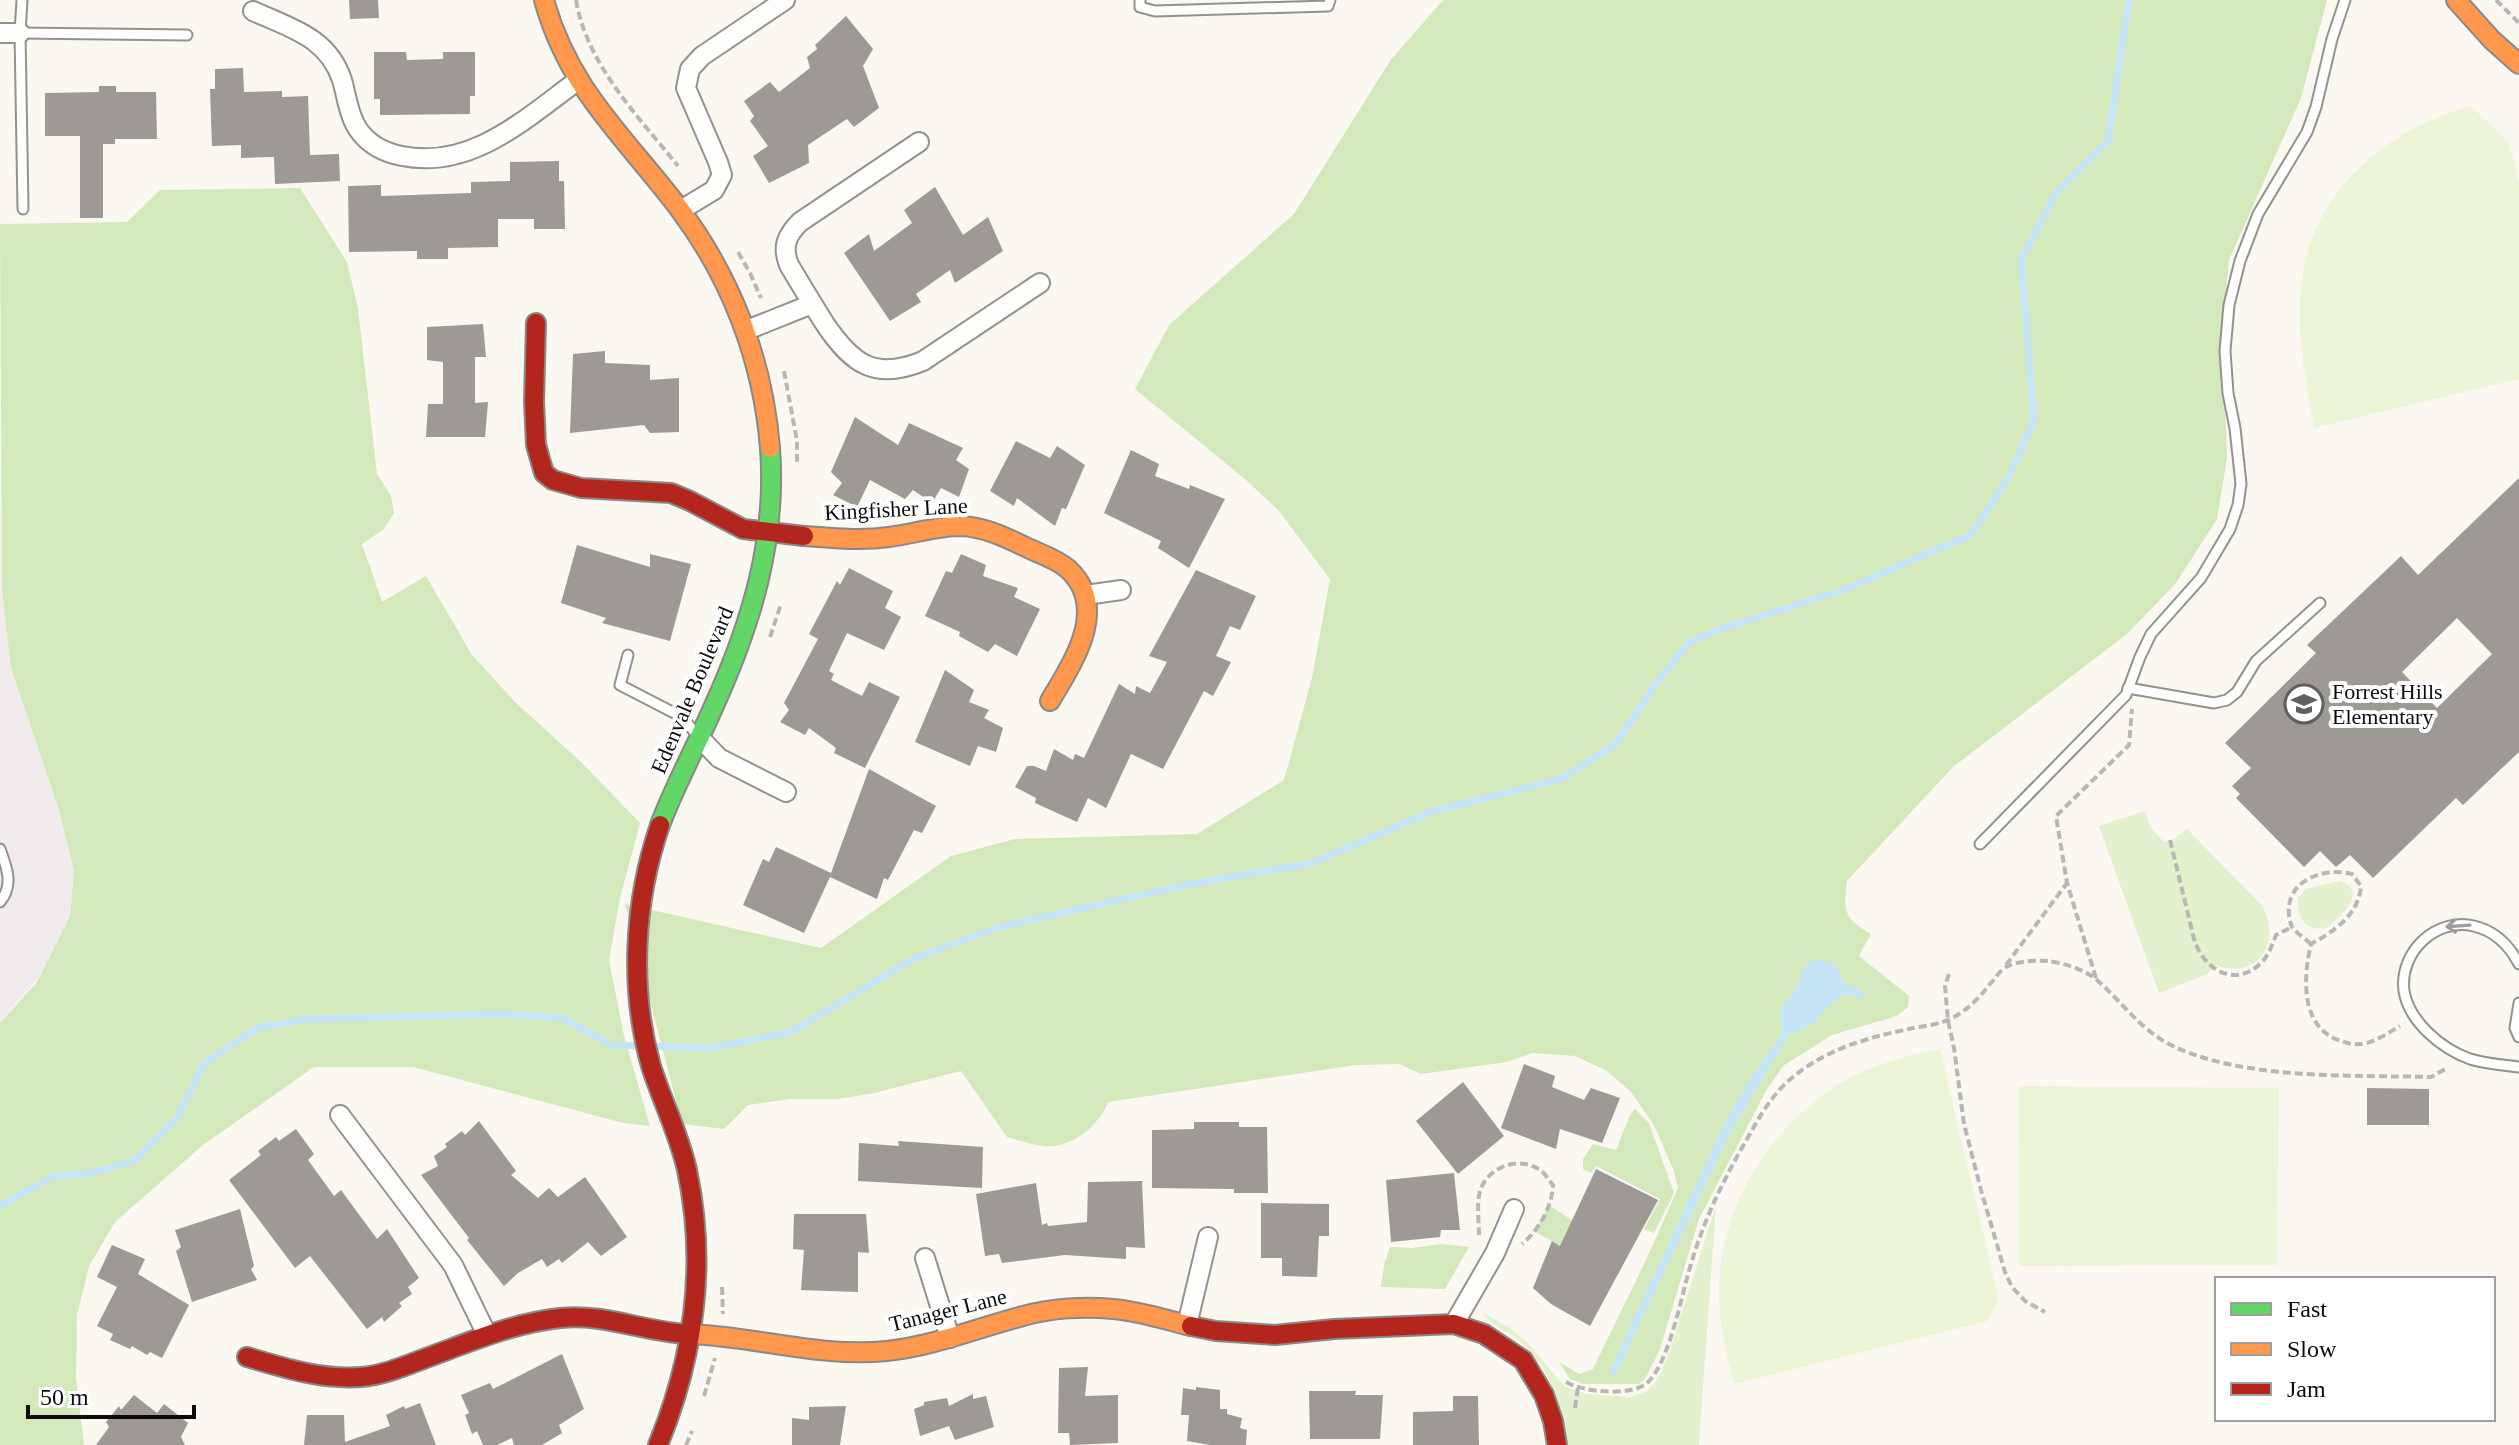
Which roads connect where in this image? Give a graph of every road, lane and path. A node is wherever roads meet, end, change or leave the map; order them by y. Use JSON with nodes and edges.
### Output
{"nodes":[{"id":1,"x":22,"y":0,"type":"edge"},
{"id":2,"x":544,"y":0,"type":"edge"},
{"id":3,"x":785,"y":0,"type":"edge"},
{"id":4,"x":1140,"y":0,"type":"edge"},
{"id":5,"x":1330,"y":0,"type":"edge"},
{"id":6,"x":2345,"y":0,"type":"edge"},
{"id":7,"x":2456,"y":0,"type":"edge"},
{"id":8,"x":2496,"y":0,"type":"edge"},
{"id":9,"x":253,"y":11,"type":"dead end"},
{"id":10,"x":2519,"y":23,"type":"edge"},
{"id":11,"x":0,"y":33,"type":"edge"},
{"id":12,"x":20,"y":33,"type":"junction"},
{"id":13,"x":187,"y":35,"type":"dead end"},
{"id":14,"x":2519,"y":64,"type":"edge"},
{"id":15,"x":577,"y":81,"type":"junction"},
{"id":16,"x":919,"y":142,"type":"dead end"},
{"id":17,"x":23,"y":209,"type":"dead end"},
{"id":18,"x":681,"y":210,"type":"junction"},
{"id":19,"x":1040,"y":283,"type":"dead end"},
{"id":20,"x":812,"y":304,"type":"junction"},
{"id":21,"x":536,"y":323,"type":"dead end"},
{"id":22,"x":747,"y":330,"type":"junction"},
{"id":23,"x":768,"y":532,"type":"junction"},
{"id":24,"x":1121,"y":590,"type":"dead end"},
{"id":25,"x":1086,"y":595,"type":"junction"},
{"id":26,"x":2320,"y":603,"type":"dead end"},
{"id":27,"x":628,"y":655,"type":"dead end"},
{"id":28,"x":2127,"y":691,"type":"junction"},
{"id":29,"x":1050,"y":701,"type":"dead end"},
{"id":30,"x":700,"y":738,"type":"junction"},
{"id":31,"x":786,"y":792,"type":"dead end"},
{"id":32,"x":2170,"y":840,"type":"dead end"},
{"id":33,"x":1980,"y":844,"type":"dead end"},
{"id":34,"x":0,"y":849,"type":"edge"},
{"id":35,"x":2067,"y":883,"type":"junction"},
{"id":36,"x":0,"y":902,"type":"edge"},
{"id":37,"x":2292,"y":927,"type":"junction"},
{"id":38,"x":2311,"y":944,"type":"junction"},
{"id":39,"x":2519,"y":964,"type":"edge"},
{"id":40,"x":2005,"y":967,"type":"junction"},
{"id":41,"x":1949,"y":974,"type":"dead end"},
{"id":42,"x":2096,"y":978,"type":"junction"},
{"id":43,"x":2519,"y":1003,"type":"edge"},
{"id":44,"x":1948,"y":1021,"type":"junction"},
{"id":45,"x":2400,"y":1026,"type":"dead end"},
{"id":46,"x":2519,"y":1037,"type":"edge"},
{"id":47,"x":2519,"y":1067,"type":"edge"},
{"id":48,"x":2445,"y":1069,"type":"dead end"},
{"id":49,"x":340,"y":1115,"type":"dead end"},
{"id":50,"x":1514,"y":1209,"type":"dead end"},
{"id":51,"x":1208,"y":1237,"type":"dead end"},
{"id":52,"x":1475,"y":1247,"type":"dead end"},
{"id":53,"x":1514,"y":1250,"type":"dead end"},
{"id":54,"x":925,"y":1258,"type":"dead end"},
{"id":55,"x":2045,"y":1312,"type":"dead end"},
{"id":56,"x":1454,"y":1324,"type":"junction"},
{"id":57,"x":1187,"y":1325,"type":"junction"},
{"id":58,"x":692,"y":1333,"type":"junction"},
{"id":59,"x":487,"y":1335,"type":"junction"},
{"id":60,"x":950,"y":1338,"type":"junction"},
{"id":61,"x":247,"y":1357,"type":"dead end"},
{"id":62,"x":1560,"y":1377,"type":"dead end"},
{"id":63,"x":658,"y":1445,"type":"edge"},
{"id":64,"x":1557,"y":1445,"type":"edge"}],
"edges":[{"from":1,"to":12,"type":"lane"},
{"from":2,"to":15,"type":"street","name":"Edenvale Boulevard"},
{"from":3,"to":18,"type":"street"},
{"from":4,"to":5,"type":"lane"},
{"from":6,"to":28,"type":"lane"},
{"from":7,"to":14,"type":"street"},
{"from":8,"to":10,"type":"path"},
{"from":9,"to":15,"type":"street"},
{"from":11,"to":12,"type":"street"},
{"from":12,"to":13,"type":"lane"},
{"from":12,"to":17,"type":"lane"},
{"from":15,"to":18,"type":"street","name":"Edenvale Boulevard"},
{"from":16,"to":20,"type":"street"},
{"from":18,"to":22,"type":"street","name":"Edenvale Boulevard"},
{"from":19,"to":20,"type":"street"},
{"from":20,"to":22,"type":"street"},
{"from":21,"to":23,"type":"street","name":"Kingfisher Lane"},
{"from":22,"to":23,"type":"street","name":"Edenvale Boulevard"},
{"from":23,"to":25,"type":"street","name":"Kingfisher Lane"},
{"from":23,"to":30,"type":"street","name":"Edenvale Boulevard"},
{"from":24,"to":25,"type":"street"},
{"from":25,"to":29,"type":"street"},
{"from":26,"to":28,"type":"lane"},
{"from":27,"to":30,"type":"lane"},
{"from":28,"to":33,"type":"lane"},
{"from":28,"to":35,"type":"path"},
{"from":30,"to":31,"type":"street"},
{"from":30,"to":58,"type":"street","name":"Edenvale Boulevard"},
{"from":32,"to":37,"type":"path"},
{"from":34,"to":36,"type":"lane"},
{"from":35,"to":40,"type":"path"},
{"from":35,"to":42,"type":"path"},
{"from":37,"to":38,"type":"path"},
{"from":37,"to":38,"type":"path"},
{"from":38,"to":45,"type":"path"},
{"from":39,"to":47,"type":"lane","one_way":true},
{"from":40,"to":42,"type":"path"},
{"from":40,"to":44,"type":"path"},
{"from":41,"to":44,"type":"path"},
{"from":42,"to":48,"type":"path"},
{"from":43,"to":46,"type":"lane"},
{"from":44,"to":55,"type":"path"},
{"from":44,"to":62,"type":"path"},
{"from":49,"to":59,"type":"street"},
{"from":50,"to":56,"type":"street"},
{"from":51,"to":57,"type":"street"},
{"from":52,"to":53,"type":"path"},
{"from":54,"to":60,"type":"street"},
{"from":56,"to":57,"type":"street","name":"Tanager Lane"},
{"from":56,"to":64,"type":"street","name":"Tanager Lane"},
{"from":57,"to":60,"type":"street","name":"Tanager Lane"},
{"from":58,"to":59,"type":"street","name":"Tanager Lane"},
{"from":58,"to":60,"type":"street","name":"Tanager Lane"},
{"from":58,"to":63,"type":"street","name":"Edenvale Boulevard"},
{"from":59,"to":61,"type":"street","name":"Tanager Lane"}]}
